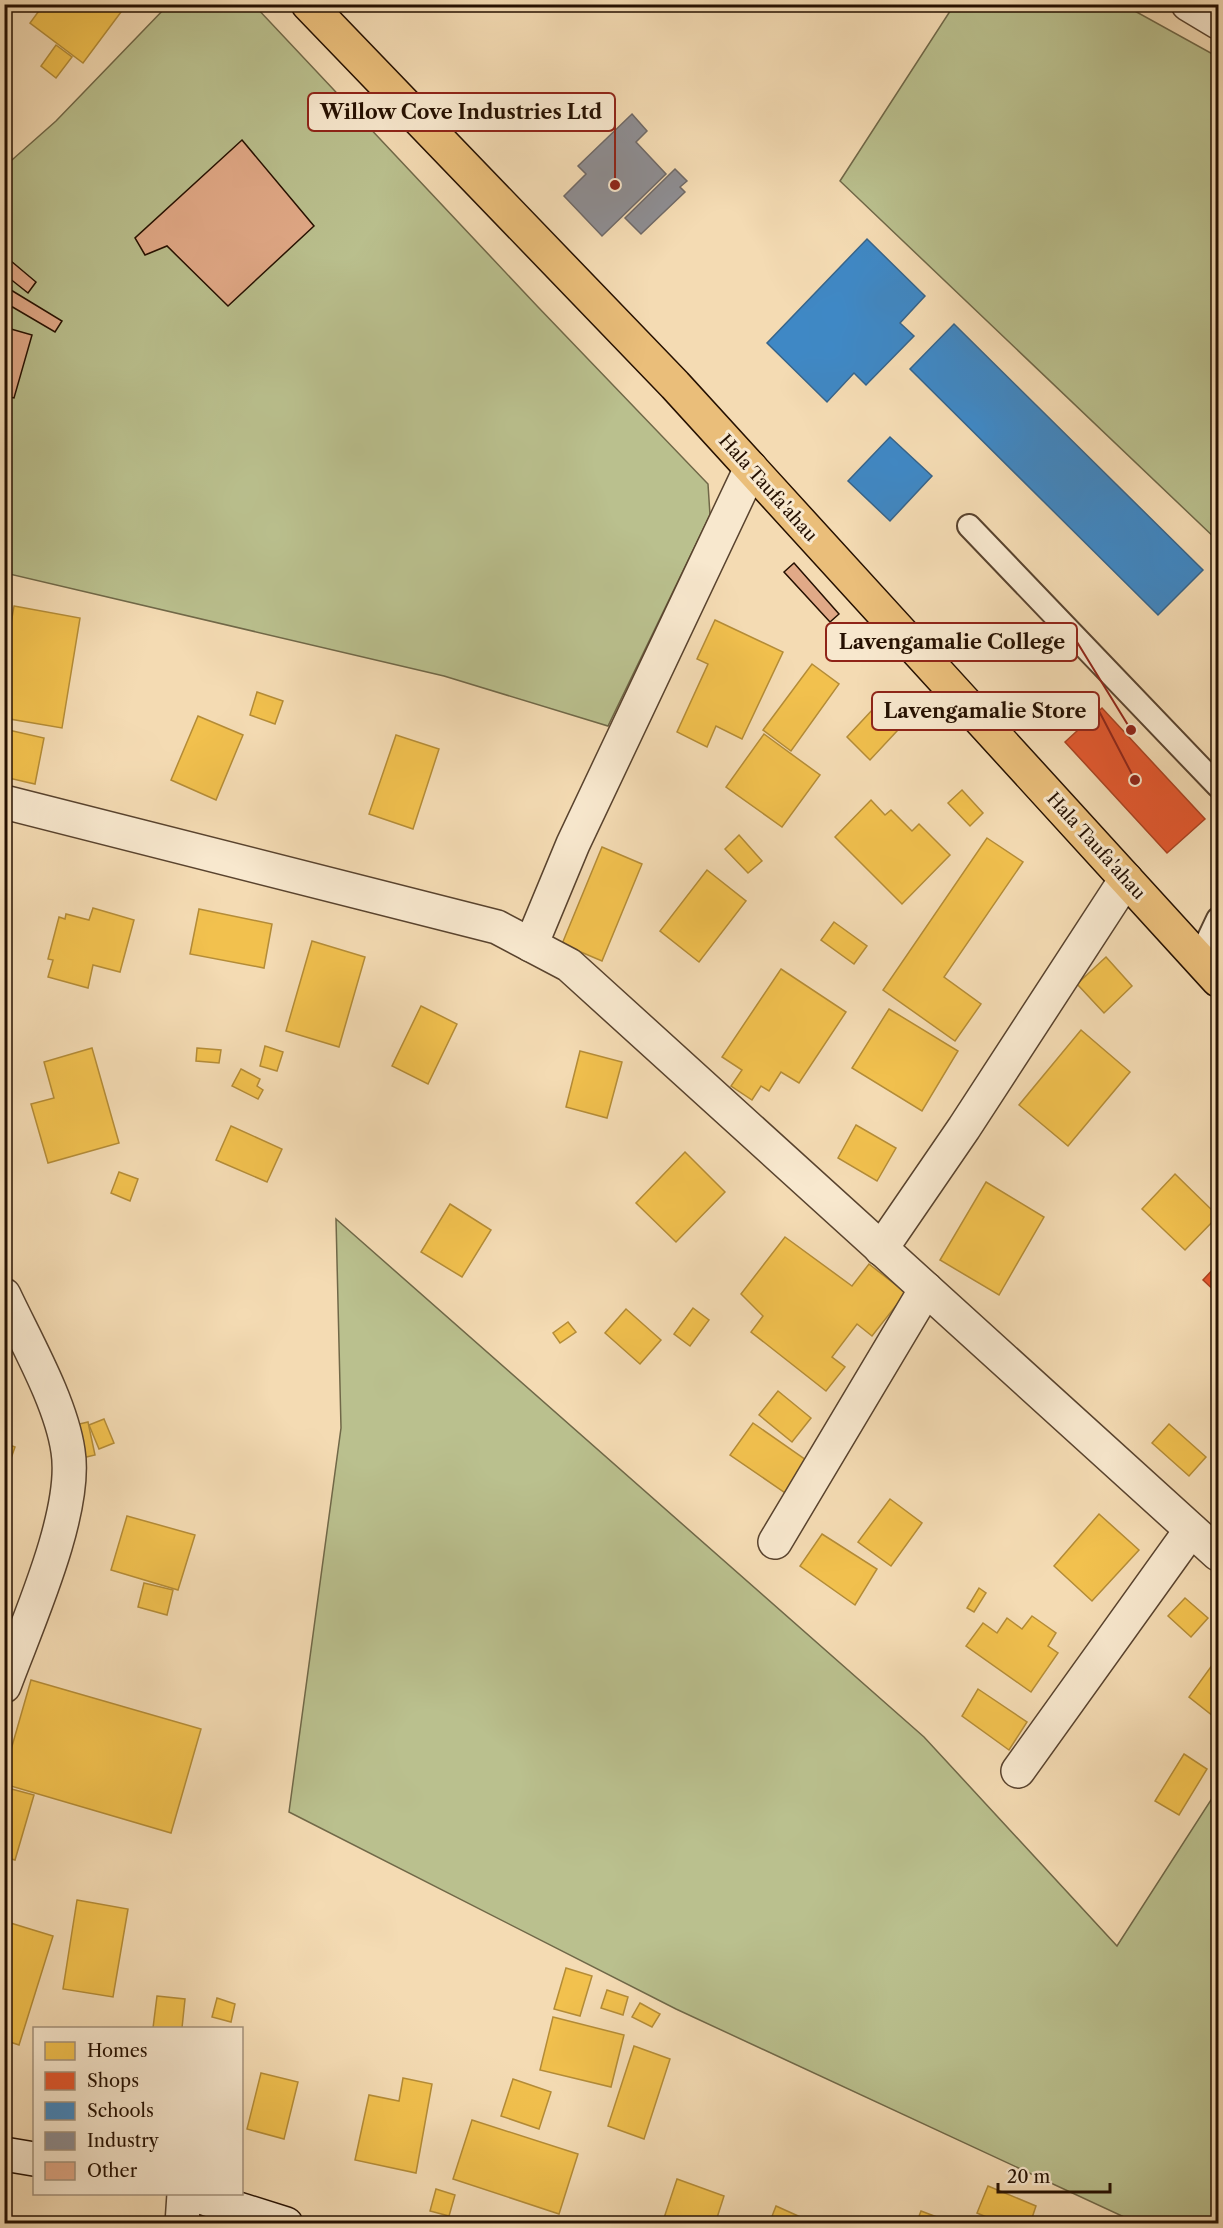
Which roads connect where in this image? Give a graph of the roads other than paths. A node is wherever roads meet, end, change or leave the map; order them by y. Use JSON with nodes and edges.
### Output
{"nodes":[{"id":1,"x":308,"y":4,"type":"edge"},
{"id":2,"x":1188,"y":4,"type":"edge"},
{"id":3,"x":1218,"y":22,"type":"edge"},
{"id":4,"x":751,"y":468,"type":"junction"},
{"id":5,"x":969,"y":526,"type":"dead end"},
{"id":6,"x":1218,"y":786,"type":"edge"},
{"id":7,"x":4,"y":802,"type":"edge"},
{"id":8,"x":1126,"y":879,"type":"junction"},
{"id":9,"x":1218,"y":920,"type":"edge"},
{"id":10,"x":531,"y":945,"type":"junction"},
{"id":11,"x":1209,"y":970,"type":"edge"},
{"id":12,"x":881,"y":1249,"type":"junction"},
{"id":13,"x":926,"y":1289,"type":"junction"},
{"id":14,"x":4,"y":1295,"type":"edge"},
{"id":15,"x":1191,"y":1530,"type":"junction"},
{"id":16,"x":775,"y":1542,"type":"dead end"},
{"id":17,"x":1218,"y":1554,"type":"edge"},
{"id":18,"x":4,"y":1686,"type":"edge"},
{"id":19,"x":1018,"y":1771,"type":"dead end"},
{"id":20,"x":4,"y":2154,"type":"edge"},
{"id":21,"x":33,"y":2159,"type":"edge"},
{"id":22,"x":184,"y":2195,"type":"edge"},
{"id":23,"x":197,"y":2195,"type":"edge"},
{"id":24,"x":182,"y":2223,"type":"edge"},
{"id":25,"x":286,"y":2223,"type":"edge"}],
"edges":[{"from":1,"to":4,"type":"main road","name":"Hala Taufa'ahau"},
{"from":2,"to":3,"type":"street"},
{"from":4,"to":8,"type":"main road","name":"Hala Taufa'ahau"},
{"from":4,"to":10,"type":"street"},
{"from":5,"to":6,"type":"lane"},
{"from":7,"to":10,"type":"street"},
{"from":8,"to":11,"type":"main road","name":"Hala Taufa'ahau"},
{"from":8,"to":12,"type":"street"},
{"from":9,"to":11,"type":"lane"},
{"from":10,"to":12,"type":"street"},
{"from":12,"to":13,"type":"street"},
{"from":13,"to":15,"type":"street"},
{"from":13,"to":16,"type":"street"},
{"from":14,"to":18,"type":"street"},
{"from":15,"to":17,"type":"street"},
{"from":15,"to":19,"type":"street"},
{"from":20,"to":21,"type":"street"},
{"from":22,"to":24,"type":"street"},
{"from":23,"to":25,"type":"street"}]}
